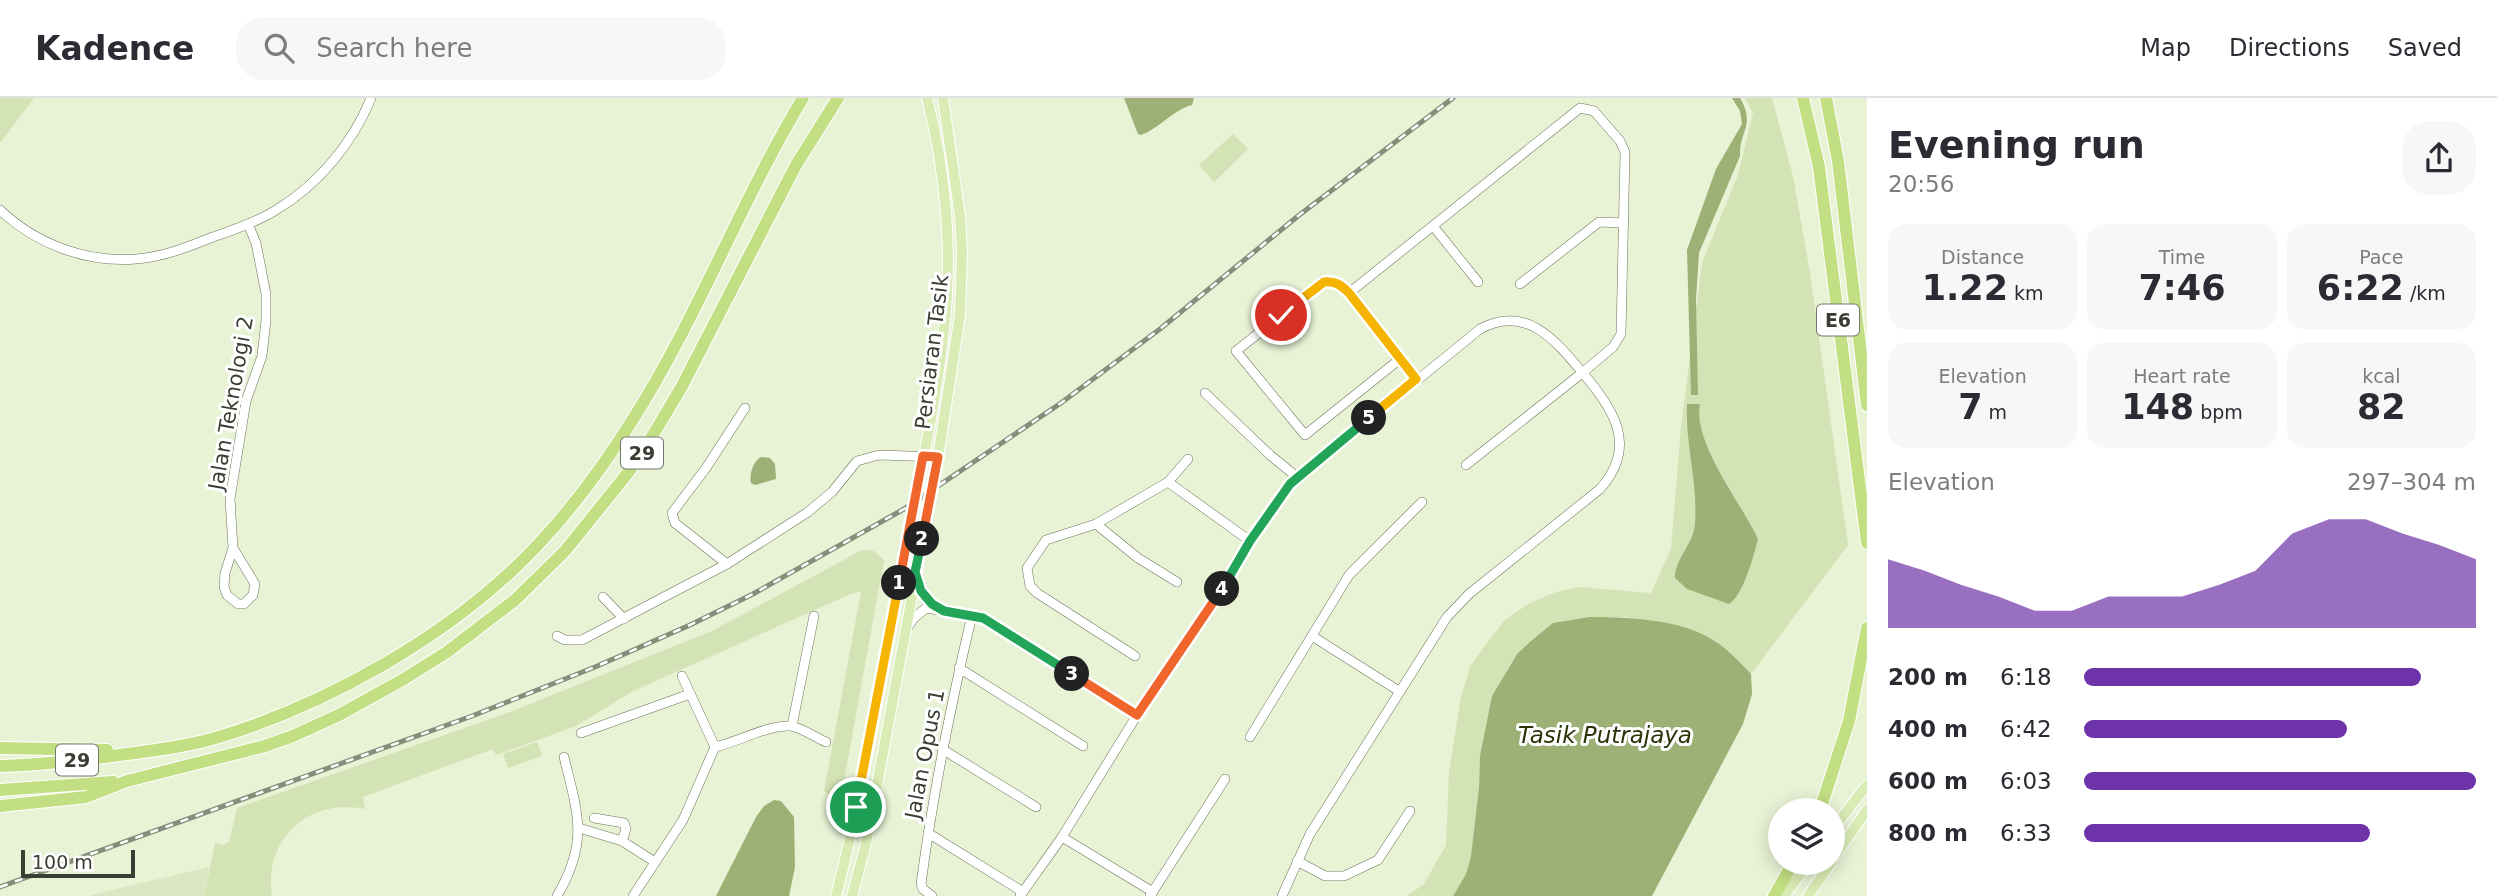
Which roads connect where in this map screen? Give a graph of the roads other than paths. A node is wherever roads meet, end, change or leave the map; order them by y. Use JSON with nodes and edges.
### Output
{"nodes":[{"id":1,"x":371,"y":98,"type":"edge"},
{"id":2,"x":803,"y":98,"type":"edge"},
{"id":3,"x":838,"y":98,"type":"edge"},
{"id":4,"x":927,"y":98,"type":"edge"},
{"id":5,"x":943,"y":98,"type":"edge"},
{"id":6,"x":1802,"y":98,"type":"edge"},
{"id":7,"x":1826,"y":98,"type":"edge"},
{"id":8,"x":0,"y":209,"type":"edge"},
{"id":9,"x":1623,"y":223,"type":"junction"},
{"id":10,"x":248,"y":224,"type":"junction"},
{"id":11,"x":1433,"y":226,"type":"junction"},
{"id":12,"x":1478,"y":282,"type":"dead end"},
{"id":13,"x":1520,"y":284,"type":"dead end"},
{"id":14,"x":1349,"y":293,"type":"junction"},
{"id":15,"x":1401,"y":359,"type":"junction"},
{"id":16,"x":1583,"y":373,"type":"junction"},
{"id":17,"x":1416,"y":379,"type":"junction"},
{"id":18,"x":1205,"y":393,"type":"dead end"},
{"id":19,"x":1867,"y":405,"type":"edge"},
{"id":20,"x":745,"y":408,"type":"dead end"},
{"id":21,"x":923,"y":456,"type":"junction"},
{"id":22,"x":938,"y":457,"type":"junction"},
{"id":23,"x":1188,"y":459,"type":"dead end"},
{"id":24,"x":1466,"y":465,"type":"dead end"},
{"id":25,"x":1294,"y":480,"type":"junction"},
{"id":26,"x":1168,"y":482,"type":"junction"},
{"id":27,"x":1422,"y":502,"type":"dead end"},
{"id":28,"x":1096,"y":524,"type":"junction"},
{"id":29,"x":1250,"y":541,"type":"junction"},
{"id":30,"x":1867,"y":543,"type":"edge"},
{"id":31,"x":233,"y":548,"type":"junction"},
{"id":32,"x":727,"y":564,"type":"junction"},
{"id":33,"x":915,"y":572,"type":"junction"},
{"id":34,"x":1177,"y":582,"type":"dead end"},
{"id":35,"x":603,"y":597,"type":"dead end"},
{"id":36,"x":944,"y":611,"type":"junction"},
{"id":37,"x":972,"y":615,"type":"junction"},
{"id":38,"x":814,"y":616,"type":"dead end"},
{"id":39,"x":624,"y":619,"type":"junction"},
{"id":40,"x":1867,"y":628,"type":"edge"},
{"id":41,"x":905,"y":633,"type":"junction"},
{"id":42,"x":557,"y":636,"type":"dead end"},
{"id":43,"x":1312,"y":636,"type":"junction"},
{"id":44,"x":1135,"y":656,"type":"dead end"},
{"id":45,"x":959,"y":668,"type":"junction"},
{"id":46,"x":682,"y":676,"type":"dead end"},
{"id":47,"x":1399,"y":691,"type":"junction"},
{"id":48,"x":690,"y":694,"type":"junction"},
{"id":49,"x":1137,"y":715,"type":"junction"},
{"id":50,"x":792,"y":726,"type":"junction"},
{"id":51,"x":580,"y":733,"type":"dead end"},
{"id":52,"x":1250,"y":737,"type":"dead end"},
{"id":53,"x":825,"y":742,"type":"dead end"},
{"id":54,"x":1083,"y":746,"type":"dead end"},
{"id":55,"x":715,"y":747,"type":"junction"},
{"id":56,"x":0,"y":748,"type":"edge"},
{"id":57,"x":942,"y":749,"type":"junction"},
{"id":58,"x":153,"y":751,"type":"junction"},
{"id":59,"x":564,"y":757,"type":"dead end"},
{"id":60,"x":0,"y":766,"type":"edge"},
{"id":61,"x":1225,"y":779,"type":"dead end"},
{"id":62,"x":127,"y":781,"type":"junction"},
{"id":63,"x":1867,"y":785,"type":"edge"},
{"id":64,"x":0,"y":790,"type":"edge"},
{"id":65,"x":1824,"y":798,"type":"edge"},
{"id":66,"x":0,"y":806,"type":"edge"},
{"id":67,"x":1036,"y":807,"type":"dead end"},
{"id":68,"x":1867,"y":810,"type":"edge"},
{"id":69,"x":1410,"y":811,"type":"dead end"},
{"id":70,"x":1845,"y":813,"type":"edge"},
{"id":71,"x":594,"y":818,"type":"dead end"},
{"id":72,"x":579,"y":828,"type":"junction"},
{"id":73,"x":928,"y":833,"type":"junction"},
{"id":74,"x":1062,"y":837,"type":"junction"},
{"id":75,"x":622,"y":841,"type":"junction"},
{"id":76,"x":1845,"y":842,"type":"edge"},
{"id":77,"x":1297,"y":861,"type":"junction"},
{"id":78,"x":655,"y":862,"type":"junction"},
{"id":79,"x":1786,"y":875,"type":"edge"},
{"id":80,"x":1800,"y":875,"type":"edge"},
{"id":81,"x":1822,"y":875,"type":"edge"},
{"id":82,"x":1022,"y":894,"type":"edge"},
{"id":83,"x":1152,"y":894,"type":"edge"},
{"id":84,"x":557,"y":896,"type":"edge"},
{"id":85,"x":634,"y":896,"type":"edge"},
{"id":86,"x":836,"y":896,"type":"edge"},
{"id":87,"x":852,"y":896,"type":"edge"},
{"id":88,"x":932,"y":896,"type":"edge"},
{"id":89,"x":1282,"y":896,"type":"edge"},
{"id":90,"x":1774,"y":896,"type":"edge"},
{"id":91,"x":1784,"y":896,"type":"edge"},
{"id":92,"x":1808,"y":896,"type":"edge"}],
"edges":[{"from":1,"to":10,"type":"street"},
{"from":2,"to":58,"type":"highway","number":"29"},
{"from":3,"to":62,"type":"highway","number":"29"},
{"from":4,"to":21,"type":"main road","name":"Persiaran Tasik"},
{"from":5,"to":22,"type":"main road","name":"Persiaran Tasik"},
{"from":6,"to":30,"type":"highway","number":"E6"},
{"from":7,"to":19,"type":"highway","number":"E6"},
{"from":8,"to":10,"type":"street"},
{"from":9,"to":11,"type":"street"},
{"from":9,"to":13,"type":"street"},
{"from":9,"to":16,"type":"street"},
{"from":10,"to":31,"type":"street","name":"Jalan Teknologi 2"},
{"from":11,"to":12,"type":"street"},
{"from":11,"to":14,"type":"street"},
{"from":14,"to":15,"type":"street"},
{"from":14,"to":15,"type":"street"},
{"from":15,"to":17,"type":"street"},
{"from":16,"to":17,"type":"street"},
{"from":16,"to":24,"type":"street"},
{"from":16,"to":47,"type":"street"},
{"from":17,"to":25,"type":"street"},
{"from":18,"to":25,"type":"street"},
{"from":20,"to":32,"type":"street"},
{"from":21,"to":22,"type":"street"},
{"from":21,"to":32,"type":"street"},
{"from":21,"to":86,"type":"main road","name":"Persiaran Tasik"},
{"from":22,"to":33,"type":"main road","name":"Persiaran Tasik"},
{"from":23,"to":26,"type":"street"},
{"from":25,"to":29,"type":"street"},
{"from":26,"to":28,"type":"street"},
{"from":26,"to":29,"type":"street"},
{"from":27,"to":43,"type":"street"},
{"from":28,"to":34,"type":"street"},
{"from":28,"to":44,"type":"street"},
{"from":29,"to":49,"type":"street"},
{"from":31,"to":31,"type":"street","name":"Jalan Teknologi 2"},
{"from":32,"to":39,"type":"street"},
{"from":33,"to":36,"type":"street"},
{"from":33,"to":41,"type":"main road","name":"Persiaran Tasik"},
{"from":35,"to":39,"type":"street"},
{"from":36,"to":37,"type":"street"},
{"from":36,"to":41,"type":"street"},
{"from":37,"to":45,"type":"street","name":"Jalan Opus 1"},
{"from":37,"to":49,"type":"street"},
{"from":38,"to":50,"type":"street"},
{"from":39,"to":42,"type":"street"},
{"from":40,"to":65,"type":"highway"},
{"from":41,"to":87,"type":"main road","name":"Persiaran Tasik"},
{"from":43,"to":47,"type":"street"},
{"from":43,"to":52,"type":"street"},
{"from":45,"to":54,"type":"street"},
{"from":45,"to":57,"type":"street","name":"Jalan Opus 1"},
{"from":46,"to":48,"type":"street"},
{"from":47,"to":77,"type":"street"},
{"from":48,"to":51,"type":"street"},
{"from":48,"to":55,"type":"street"},
{"from":49,"to":74,"type":"street"},
{"from":50,"to":53,"type":"street"},
{"from":50,"to":55,"type":"street"},
{"from":55,"to":78,"type":"street"},
{"from":56,"to":58,"type":"highway"},
{"from":57,"to":67,"type":"street"},
{"from":57,"to":73,"type":"street","name":"Jalan Opus 1"},
{"from":58,"to":60,"type":"highway","number":"29"},
{"from":59,"to":72,"type":"street"},
{"from":61,"to":83,"type":"street"},
{"from":62,"to":64,"type":"highway","number":"29"},
{"from":62,"to":66,"type":"highway"},
{"from":63,"to":70,"type":"main road"},
{"from":68,"to":76,"type":"main road"},
{"from":69,"to":77,"type":"street"},
{"from":71,"to":75,"type":"street"},
{"from":72,"to":75,"type":"street"},
{"from":72,"to":84,"type":"street"},
{"from":73,"to":82,"type":"street"},
{"from":73,"to":88,"type":"street","name":"Jalan Opus 1"},
{"from":74,"to":82,"type":"street"},
{"from":74,"to":83,"type":"street"},
{"from":75,"to":78,"type":"street"},
{"from":77,"to":89,"type":"street"},
{"from":78,"to":85,"type":"street"},
{"from":79,"to":90,"type":"highway"},
{"from":80,"to":91,"type":"main road"},
{"from":81,"to":92,"type":"main road"}]}
